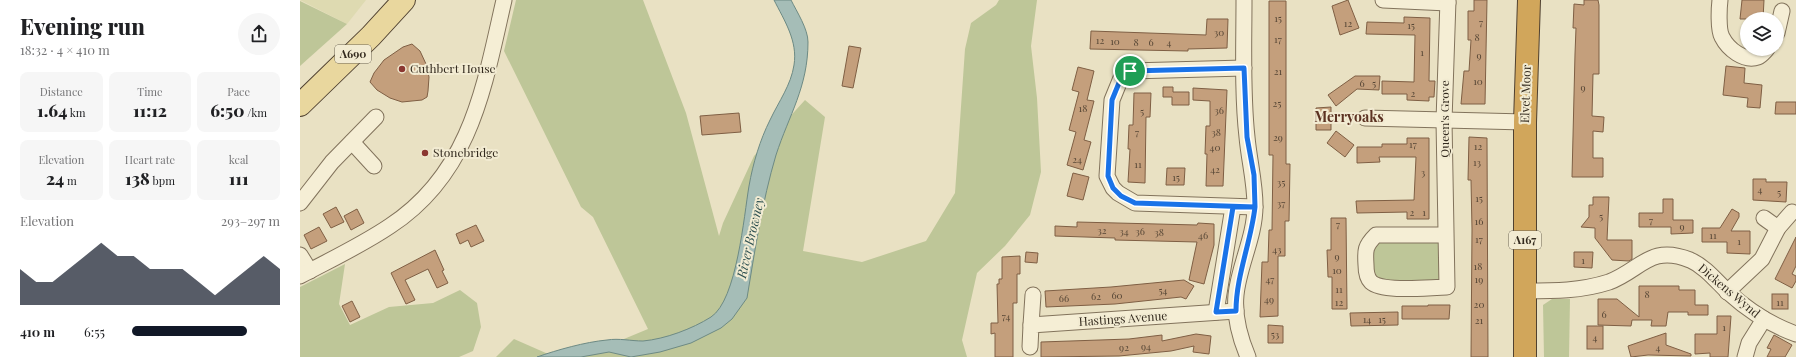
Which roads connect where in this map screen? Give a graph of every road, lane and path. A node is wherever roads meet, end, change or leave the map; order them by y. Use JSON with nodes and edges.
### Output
{"nodes":[{"id":1,"x":404,"y":0,"type":"edge"},
{"id":2,"x":504,"y":0,"type":"edge"},
{"id":3,"x":1244,"y":0,"type":"edge"},
{"id":4,"x":1383,"y":0,"type":"edge"},
{"id":5,"x":1529,"y":0,"type":"edge"},
{"id":6,"x":1720,"y":0,"type":"edge"},
{"id":7,"x":1448,"y":1,"type":"edge"},
{"id":8,"x":1740,"y":54,"type":"edge"},
{"id":9,"x":1743,"y":56,"type":"edge"},
{"id":10,"x":1759,"y":56,"type":"edge"},
{"id":11,"x":1244,"y":68,"type":"junction"},
{"id":12,"x":300,"y":105,"type":"edge"},
{"id":13,"x":376,"y":117,"type":"dead end"},
{"id":14,"x":1365,"y":118,"type":"dead end"},
{"id":15,"x":1444,"y":121,"type":"junction"},
{"id":16,"x":1525,"y":122,"type":"junction"},
{"id":17,"x":352,"y":142,"type":"junction"},
{"id":18,"x":374,"y":166,"type":"dead end"},
{"id":19,"x":300,"y":203,"type":"edge"},
{"id":20,"x":1233,"y":207,"type":"junction"},
{"id":21,"x":1255,"y":207,"type":"junction"},
{"id":22,"x":1792,"y":212,"type":"dead end"},
{"id":23,"x":1764,"y":218,"type":"dead end"},
{"id":24,"x":1778,"y":228,"type":"junction"},
{"id":25,"x":1446,"y":235,"type":"junction"},
{"id":26,"x":300,"y":255,"type":"edge"},
{"id":27,"x":305,"y":274,"type":"edge"},
{"id":28,"x":1525,"y":291,"type":"junction"},
{"id":29,"x":1727,"y":292,"type":"junction"},
{"id":30,"x":1033,"y":295,"type":"dead end"},
{"id":31,"x":1236,"y":311,"type":"junction"},
{"id":32,"x":1216,"y":312,"type":"junction"},
{"id":33,"x":1764,"y":320,"type":"junction"},
{"id":34,"x":1031,"y":325,"type":"junction"},
{"id":35,"x":1796,"y":334,"type":"edge"},
{"id":36,"x":1030,"y":347,"type":"dead end"},
{"id":37,"x":1248,"y":357,"type":"edge"},
{"id":38,"x":1525,"y":357,"type":"edge"},
{"id":39,"x":1745,"y":357,"type":"edge"}],
"edges":[{"from":1,"to":12,"type":"main road","number":"A690"},
{"from":2,"to":27,"type":"street"},
{"from":3,"to":11,"type":"street"},
{"from":4,"to":7,"type":"street"},
{"from":5,"to":16,"type":"highway","name":"Elvet Moor","number":"A167"},
{"from":6,"to":8,"type":"street"},
{"from":7,"to":15,"type":"street","name":"Queen's Grove"},
{"from":9,"to":10,"type":"street"},
{"from":11,"to":20,"type":"street"},
{"from":11,"to":21,"type":"street"},
{"from":13,"to":17,"type":"street"},
{"from":14,"to":15,"type":"street"},
{"from":15,"to":16,"type":"street"},
{"from":15,"to":25,"type":"street","name":"Queen's Grove"},
{"from":16,"to":28,"type":"highway","name":"Elvet Moor","number":"A167"},
{"from":17,"to":18,"type":"street"},
{"from":17,"to":19,"type":"street"},
{"from":20,"to":21,"type":"street"},
{"from":20,"to":32,"type":"street"},
{"from":21,"to":31,"type":"street"},
{"from":22,"to":24,"type":"street"},
{"from":23,"to":24,"type":"street"},
{"from":24,"to":29,"type":"street"},
{"from":25,"to":25,"type":"street","name":"Queen's Grove"},
{"from":26,"to":27,"type":"street"},
{"from":28,"to":29,"type":"street","name":"Dickens Wynd"},
{"from":28,"to":38,"type":"highway","number":"A167"},
{"from":29,"to":33,"type":"street","name":"Dickens Wynd"},
{"from":30,"to":34,"type":"street"},
{"from":31,"to":32,"type":"street","name":"Hastings Avenue"},
{"from":31,"to":37,"type":"street"},
{"from":32,"to":34,"type":"street","name":"Hastings Avenue"},
{"from":33,"to":35,"type":"street","name":"Dickens Wynd"},
{"from":33,"to":39,"type":"street"},
{"from":34,"to":36,"type":"street"}]}
